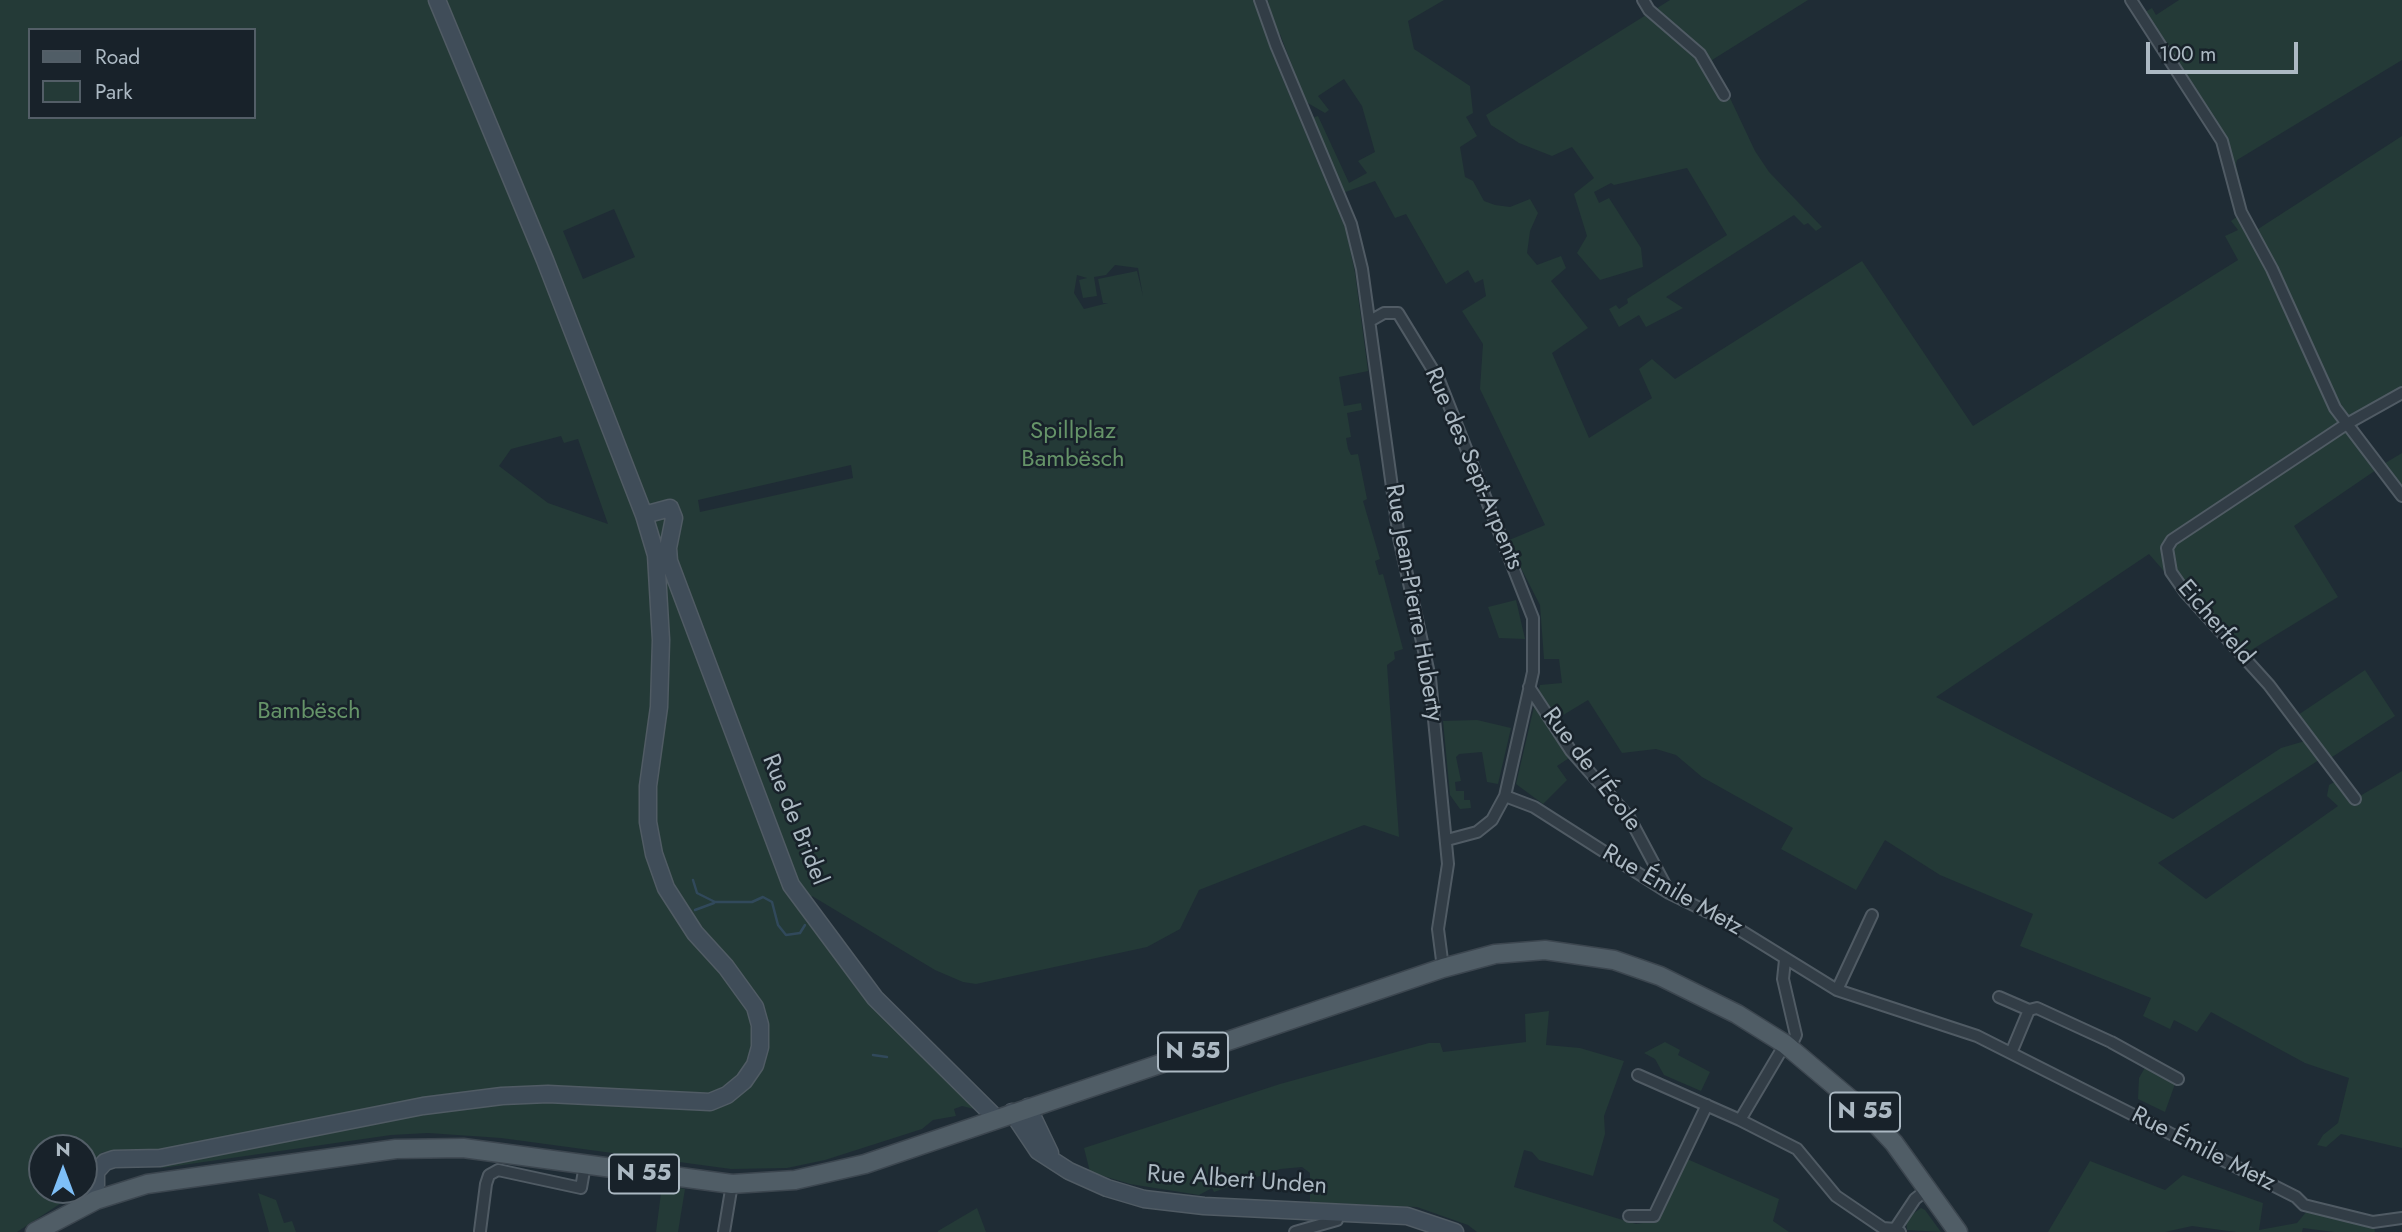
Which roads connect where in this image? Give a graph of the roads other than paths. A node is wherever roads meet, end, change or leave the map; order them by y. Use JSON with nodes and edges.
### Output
{"nodes":[{"id":1,"x":436,"y":0,"type":"edge"},
{"id":2,"x":1261,"y":0,"type":"edge"},
{"id":3,"x":1643,"y":0,"type":"edge"},
{"id":4,"x":2131,"y":0,"type":"edge"},
{"id":5,"x":1724,"y":95,"type":"dead end"},
{"id":6,"x":1370,"y":321,"type":"junction"},
{"id":7,"x":2402,"y":393,"type":"edge"},
{"id":8,"x":2345,"y":425,"type":"junction"},
{"id":9,"x":2402,"y":496,"type":"edge"},
{"id":10,"x":644,"y":515,"type":"junction"},
{"id":11,"x":1530,"y":687,"type":"junction"},
{"id":12,"x":1505,"y":796,"type":"junction"},
{"id":13,"x":2355,"y":799,"type":"dead end"},
{"id":14,"x":1447,"y":840,"type":"junction"},
{"id":15,"x":1669,"y":893,"type":"junction"},
{"id":16,"x":1872,"y":915,"type":"dead end"},
{"id":17,"x":1785,"y":960,"type":"junction"},
{"id":18,"x":1443,"y":968,"type":"junction"},
{"id":19,"x":1837,"y":990,"type":"junction"},
{"id":20,"x":1999,"y":997,"type":"dead end"},
{"id":21,"x":2029,"y":1010,"type":"junction"},
{"id":22,"x":1787,"y":1046,"type":"junction"},
{"id":23,"x":2011,"y":1053,"type":"junction"},
{"id":24,"x":1638,"y":1075,"type":"dead end"},
{"id":25,"x":2178,"y":1079,"type":"dead end"},
{"id":26,"x":1707,"y":1105,"type":"junction"},
{"id":27,"x":1012,"y":1113,"type":"junction"},
{"id":28,"x":1740,"y":1120,"type":"junction"},
{"id":29,"x":585,"y":1165,"type":"junction"},
{"id":30,"x":98,"y":1170,"type":"edge"},
{"id":31,"x":732,"y":1184,"type":"junction"},
{"id":32,"x":1929,"y":1188,"type":"junction"},
{"id":33,"x":98,"y":1199,"type":"edge"},
{"id":34,"x":88,"y":1204,"type":"edge"},
{"id":35,"x":1339,"y":1212,"type":"junction"},
{"id":36,"x":1629,"y":1216,"type":"dead end"},
{"id":37,"x":2402,"y":1218,"type":"edge"},
{"id":38,"x":1898,"y":1230,"type":"edge"},
{"id":39,"x":480,"y":1231,"type":"edge"},
{"id":40,"x":35,"y":1232,"type":"edge"},
{"id":41,"x":724,"y":1232,"type":"edge"},
{"id":42,"x":1295,"y":1232,"type":"edge"},
{"id":43,"x":1455,"y":1232,"type":"edge"},
{"id":44,"x":1958,"y":1232,"type":"edge"}],
"edges":[{"from":1,"to":10,"type":"main road"},
{"from":2,"to":6,"type":"street"},
{"from":3,"to":5,"type":"street"},
{"from":4,"to":8,"type":"street"},
{"from":6,"to":11,"type":"street","name":"Rue des Sept-Arpents"},
{"from":6,"to":14,"type":"street","name":"Rue Jean-Pierre Huberty"},
{"from":7,"to":8,"type":"street","name":"Eicherfeld"},
{"from":8,"to":9,"type":"street"},
{"from":8,"to":13,"type":"street","name":"Eicherfeld"},
{"from":10,"to":27,"type":"main road","name":"Rue de Bridel"},
{"from":10,"to":30,"type":"main road"},
{"from":11,"to":12,"type":"street","name":"Rue des Sept-Arpents"},
{"from":11,"to":15,"type":"street","name":"Rue de l'École"},
{"from":12,"to":14,"type":"street","name":"Rue des Sept-Arpents"},
{"from":12,"to":15,"type":"street","name":"Rue Émile Metz"},
{"from":14,"to":18,"type":"street","name":"Rue Jean-Pierre Huberty"},
{"from":15,"to":17,"type":"street","name":"Rue Émile Metz"},
{"from":16,"to":19,"type":"street"},
{"from":17,"to":19,"type":"street","name":"Rue Émile Metz"},
{"from":17,"to":22,"type":"street"},
{"from":18,"to":22,"type":"main road","number":"N 55"},
{"from":18,"to":27,"type":"main road","number":"N 55"},
{"from":19,"to":23,"type":"street","name":"Rue Émile Metz"},
{"from":20,"to":21,"type":"street"},
{"from":21,"to":23,"type":"street"},
{"from":21,"to":25,"type":"street"},
{"from":22,"to":28,"type":"street"},
{"from":22,"to":32,"type":"main road","number":"N 55"},
{"from":23,"to":37,"type":"street","name":"Rue Émile Metz"},
{"from":24,"to":26,"type":"street"},
{"from":26,"to":28,"type":"street"},
{"from":26,"to":36,"type":"street"},
{"from":27,"to":31,"type":"main road","number":"N 55"},
{"from":27,"to":35,"type":"main road","name":"Rue Albert Unden"},
{"from":28,"to":38,"type":"street"},
{"from":29,"to":31,"type":"main road","number":"N 55"},
{"from":29,"to":33,"type":"main road","number":"N 55"},
{"from":29,"to":39,"type":"street"},
{"from":31,"to":41,"type":"street"},
{"from":32,"to":38,"type":"street"},
{"from":32,"to":44,"type":"main road","number":"N 55"},
{"from":34,"to":40,"type":"main road","number":"N 55"},
{"from":35,"to":42,"type":"street","name":"Rue Albert Unden"},
{"from":35,"to":43,"type":"main road","name":"Rue Albert Unden"}]}
